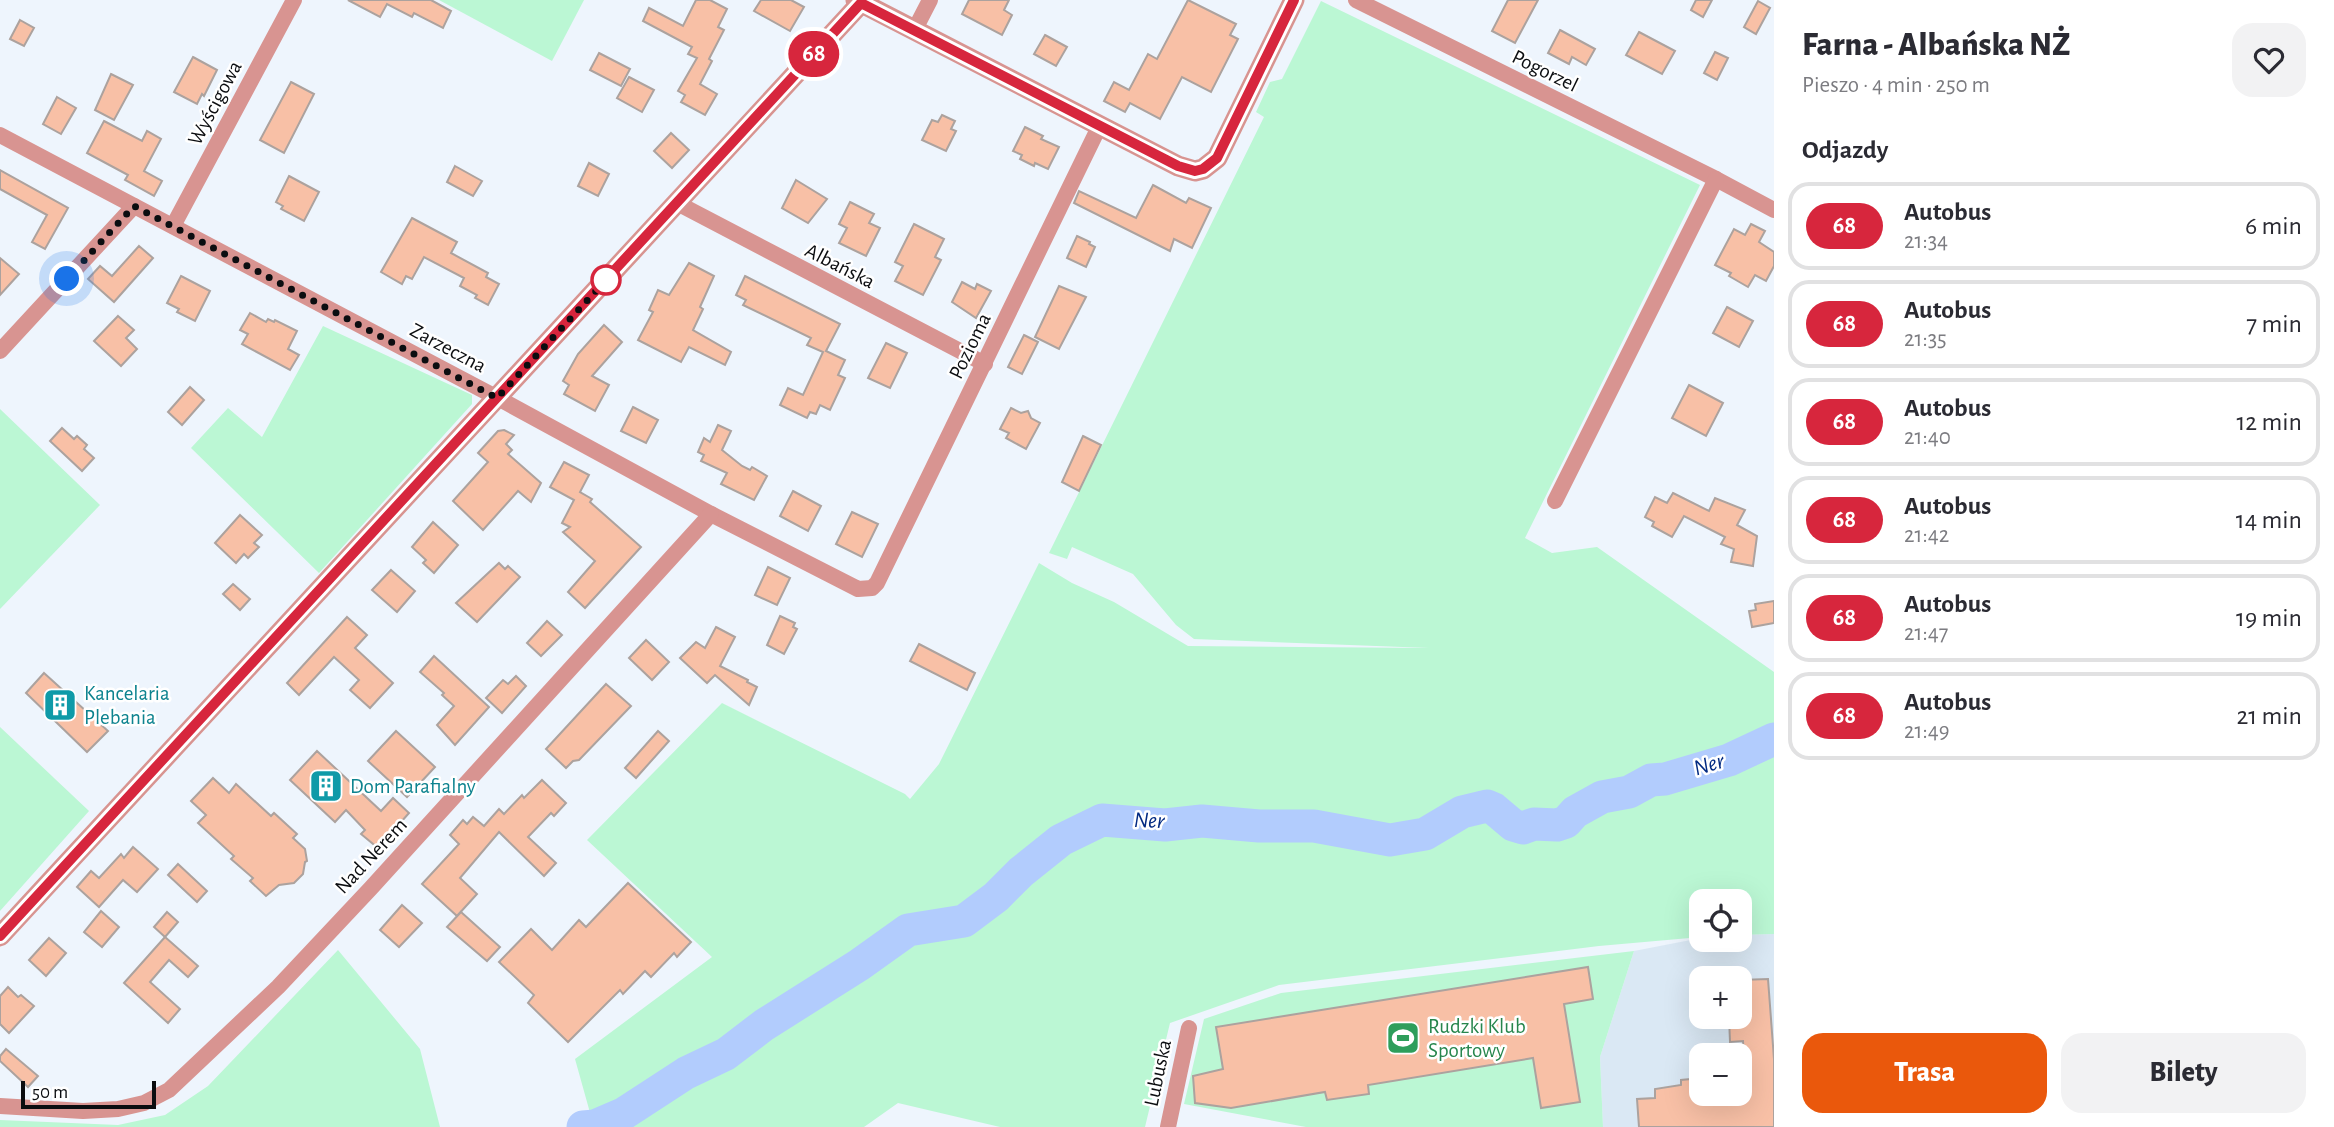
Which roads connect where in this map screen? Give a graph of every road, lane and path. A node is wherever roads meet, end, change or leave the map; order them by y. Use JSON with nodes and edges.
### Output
{"nodes":[{"id":1,"x":294,"y":0,"type":"edge"},
{"id":2,"x":930,"y":0,"type":"edge"},
{"id":3,"x":1294,"y":0,"type":"edge"},
{"id":4,"x":1356,"y":0,"type":"edge"},
{"id":5,"x":859,"y":1,"type":"edge"},
{"id":6,"x":914,"y":31,"type":"junction"},
{"id":7,"x":1099,"y":127,"type":"junction"},
{"id":8,"x":0,"y":135,"type":"edge"},
{"id":9,"x":1716,"y":179,"type":"junction"},
{"id":10,"x":677,"y":203,"type":"junction"},
{"id":11,"x":134,"y":206,"type":"junction"},
{"id":12,"x":1774,"y":210,"type":"edge"},
{"id":13,"x":173,"y":226,"type":"junction"},
{"id":14,"x":0,"y":351,"type":"edge"},
{"id":15,"x":985,"y":364,"type":"junction"},
{"id":16,"x":497,"y":398,"type":"junction"},
{"id":17,"x":1555,"y":501,"type":"dead end"},
{"id":18,"x":711,"y":514,"type":"junction"},
{"id":19,"x":877,"y":583,"type":"joint"},
{"id":20,"x":0,"y":936,"type":"edge"},
{"id":21,"x":1189,"y":1028,"type":"dead end"},
{"id":22,"x":0,"y":1106,"type":"edge"},
{"id":23,"x":1168,"y":1127,"type":"edge"}],
"edges":[{"from":1,"to":13,"type":"street","name":"Wyścigowa"},
{"from":2,"to":6,"type":"street"},
{"from":3,"to":7,"type":"street"},
{"from":4,"to":9,"type":"street","name":"Pogorzel"},
{"from":5,"to":6,"type":"street"},
{"from":5,"to":10,"type":"street"},
{"from":6,"to":7,"type":"street"},
{"from":7,"to":15,"type":"street","name":"Pozioma"},
{"from":8,"to":11,"type":"street","name":"Zarzeczna"},
{"from":9,"to":12,"type":"street","name":"Pogorzel"},
{"from":9,"to":17,"type":"street"},
{"from":10,"to":15,"type":"street","name":"Albańska"},
{"from":10,"to":16,"type":"street"},
{"from":11,"to":13,"type":"street","name":"Zarzeczna"},
{"from":11,"to":14,"type":"street"},
{"from":13,"to":16,"type":"street","name":"Zarzeczna"},
{"from":15,"to":19,"type":"street","name":"Pozioma"},
{"from":16,"to":18,"type":"street","name":"Zarzeczna"},
{"from":16,"to":20,"type":"street"},
{"from":18,"to":19,"type":"street","name":"Zarzeczna"},
{"from":18,"to":22,"type":"street","name":"Nad Nerem"},
{"from":21,"to":23,"type":"street","name":"Lubuska"}]}
